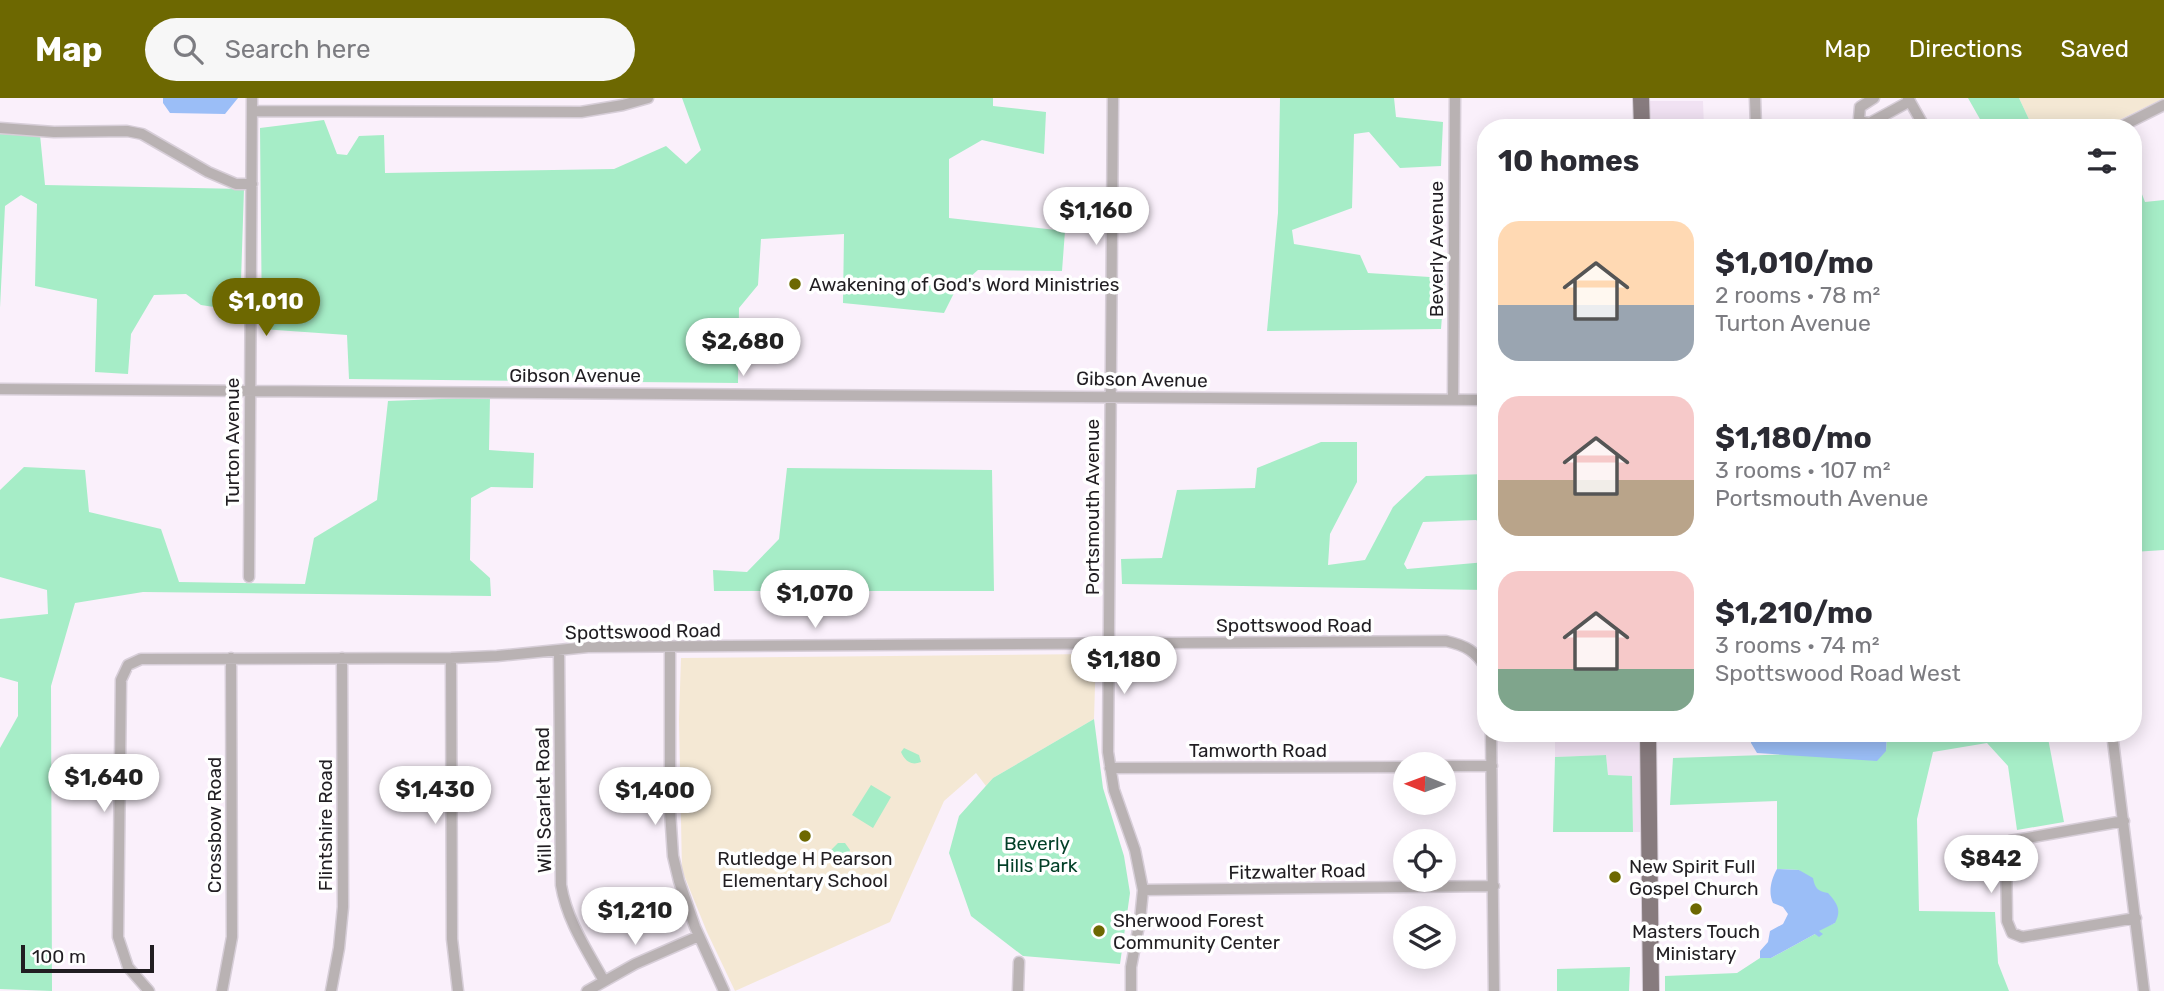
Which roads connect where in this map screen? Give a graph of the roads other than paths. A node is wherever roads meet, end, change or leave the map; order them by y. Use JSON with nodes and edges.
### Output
{"nodes":[{"id":1,"x":252,"y":98,"type":"edge"},
{"id":2,"x":648,"y":98,"type":"edge"},
{"id":3,"x":1112,"y":98,"type":"edge"},
{"id":4,"x":1455,"y":98,"type":"edge"},
{"id":5,"x":1642,"y":98,"type":"edge"},
{"id":6,"x":1755,"y":98,"type":"edge"},
{"id":7,"x":1874,"y":98,"type":"edge"},
{"id":8,"x":1909,"y":99,"type":"edge"},
{"id":9,"x":623,"y":102,"type":"edge"},
{"id":10,"x":2164,"y":105,"type":"edge"},
{"id":11,"x":252,"y":111,"type":"junction"},
{"id":12,"x":1642,"y":119,"type":"edge"},
{"id":13,"x":1756,"y":119,"type":"edge"},
{"id":14,"x":1860,"y":119,"type":"edge"},
{"id":15,"x":1876,"y":119,"type":"edge"},
{"id":16,"x":1920,"y":119,"type":"edge"},
{"id":17,"x":2136,"y":119,"type":"edge"},
{"id":18,"x":0,"y":128,"type":"edge"},
{"id":19,"x":252,"y":184,"type":"junction"},
{"id":20,"x":0,"y":389,"type":"edge"},
{"id":21,"x":250,"y":390,"type":"junction"},
{"id":22,"x":1111,"y":396,"type":"junction"},
{"id":23,"x":1453,"y":400,"type":"junction"},
{"id":24,"x":1477,"y":400,"type":"edge"},
{"id":25,"x":249,"y":577,"type":"dead end"},
{"id":26,"x":1109,"y":643,"type":"junction"},
{"id":27,"x":670,"y":647,"type":"junction"},
{"id":28,"x":559,"y":650,"type":"junction"},
{"id":29,"x":1477,"y":656,"type":"edge"},
{"id":30,"x":342,"y":657,"type":"junction"},
{"id":31,"x":231,"y":658,"type":"junction"},
{"id":32,"x":451,"y":658,"type":"junction"},
{"id":33,"x":1491,"y":742,"type":"edge"},
{"id":34,"x":1648,"y":742,"type":"edge"},
{"id":35,"x":2113,"y":742,"type":"edge"},
{"id":36,"x":1456,"y":766,"type":"edge"},
{"id":37,"x":1492,"y":766,"type":"junction"},
{"id":38,"x":1393,"y":767,"type":"edge"},
{"id":39,"x":1110,"y":768,"type":"junction"},
{"id":40,"x":2124,"y":821,"type":"junction"},
{"id":41,"x":1494,"y":886,"type":"junction"},
{"id":42,"x":1143,"y":890,"type":"junction"},
{"id":43,"x":2136,"y":918,"type":"junction"},
{"id":44,"x":699,"y":936,"type":"junction"},
{"id":45,"x":1019,"y":961,"type":"dead end"},
{"id":46,"x":604,"y":981,"type":"junction"},
{"id":47,"x":149,"y":991,"type":"edge"},
{"id":48,"x":222,"y":991,"type":"edge"},
{"id":49,"x":331,"y":991,"type":"edge"},
{"id":50,"x":458,"y":991,"type":"edge"},
{"id":51,"x":587,"y":991,"type":"edge"},
{"id":52,"x":724,"y":991,"type":"edge"},
{"id":53,"x":1018,"y":991,"type":"edge"},
{"id":54,"x":1131,"y":991,"type":"edge"},
{"id":55,"x":1494,"y":991,"type":"edge"},
{"id":56,"x":1651,"y":991,"type":"edge"},
{"id":57,"x":2144,"y":991,"type":"edge"}],
"edges":[{"from":1,"to":11,"type":"street","name":"Turton Avenue"},
{"from":2,"to":9,"type":"street"},
{"from":3,"to":22,"type":"street","name":"Portsmouth Avenue"},
{"from":4,"to":23,"type":"street","name":"Beverly Avenue"},
{"from":5,"to":12,"type":"main road"},
{"from":6,"to":13,"type":"street"},
{"from":7,"to":14,"type":"street"},
{"from":8,"to":15,"type":"street"},
{"from":8,"to":16,"type":"street"},
{"from":9,"to":11,"type":"street"},
{"from":10,"to":17,"type":"street"},
{"from":11,"to":19,"type":"street","name":"Turton Avenue"},
{"from":18,"to":19,"type":"street"},
{"from":19,"to":21,"type":"street","name":"Turton Avenue"},
{"from":20,"to":21,"type":"street","name":"Gibson Avenue"},
{"from":21,"to":22,"type":"street","name":"Gibson Avenue"},
{"from":21,"to":25,"type":"street","name":"Turton Avenue"},
{"from":22,"to":23,"type":"street","name":"Gibson Avenue"},
{"from":22,"to":26,"type":"street","name":"Portsmouth Avenue"},
{"from":23,"to":24,"type":"street","name":"Gibson Avenue"},
{"from":26,"to":27,"type":"street","name":"Spottswood Road"},
{"from":26,"to":29,"type":"street","name":"Spottswood Road"},
{"from":26,"to":39,"type":"street","name":"Portsmouth Avenue"},
{"from":27,"to":28,"type":"street","name":"Spottswood Road"},
{"from":27,"to":44,"type":"street"},
{"from":28,"to":32,"type":"street","name":"Spottswood Road"},
{"from":28,"to":46,"type":"street","name":"Will Scarlet Road"},
{"from":30,"to":31,"type":"street","name":"Spottswood Road"},
{"from":30,"to":32,"type":"street","name":"Spottswood Road"},
{"from":30,"to":49,"type":"street","name":"Flintshire Road"},
{"from":31,"to":47,"type":"street","name":"Spottswood Road"},
{"from":31,"to":48,"type":"street","name":"Crossbow Road"},
{"from":32,"to":50,"type":"street"},
{"from":33,"to":37,"type":"street"},
{"from":34,"to":56,"type":"main road"},
{"from":35,"to":40,"type":"street"},
{"from":36,"to":37,"type":"street"},
{"from":37,"to":41,"type":"street"},
{"from":38,"to":39,"type":"street","name":"Tamworth Road"},
{"from":39,"to":42,"type":"street","name":"Portsmouth Avenue"},
{"from":40,"to":43,"type":"street"},
{"from":40,"to":43,"type":"street"},
{"from":41,"to":42,"type":"street","name":"Fitzwalter Road"},
{"from":41,"to":55,"type":"street"},
{"from":42,"to":54,"type":"street","name":"Portsmouth Avenue"},
{"from":43,"to":57,"type":"street"},
{"from":44,"to":46,"type":"street"},
{"from":44,"to":52,"type":"street"},
{"from":45,"to":53,"type":"street"},
{"from":46,"to":51,"type":"street"}]}
